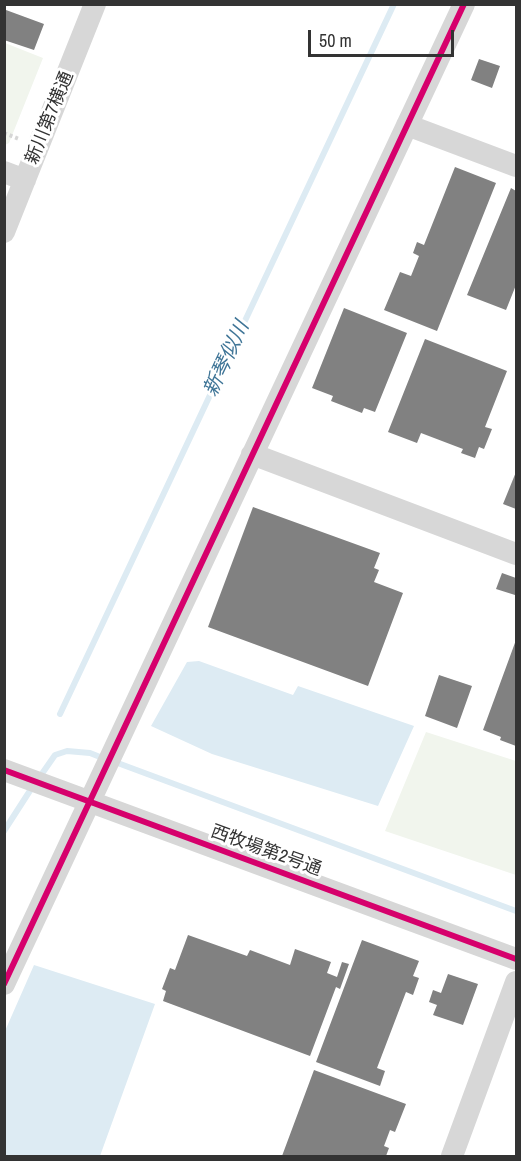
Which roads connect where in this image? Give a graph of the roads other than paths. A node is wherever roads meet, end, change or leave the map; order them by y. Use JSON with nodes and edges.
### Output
{"nodes":[{"id":1,"x":95,"y":4,"type":"edge"},
{"id":2,"x":464,"y":4,"type":"edge"},
{"id":3,"x":407,"y":125,"type":"junction"},
{"id":4,"x":516,"y":166,"type":"edge"},
{"id":5,"x":15,"y":176,"type":"edge"},
{"id":6,"x":4,"y":232,"type":"edge"},
{"id":7,"x":252,"y":454,"type":"junction"},
{"id":8,"x":516,"y":554,"type":"edge"},
{"id":9,"x":4,"y":770,"type":"edge"},
{"id":10,"x":89,"y":802,"type":"junction"},
{"id":11,"x":516,"y":959,"type":"edge"},
{"id":12,"x":516,"y":982,"type":"edge"},
{"id":13,"x":4,"y":984,"type":"edge"},
{"id":14,"x":452,"y":1156,"type":"edge"}],
"edges":[{"from":1,"to":5,"type":"street","name":"新川第7横通"},
{"from":2,"to":3,"type":"street"},
{"from":3,"to":4,"type":"street"},
{"from":3,"to":7,"type":"street"},
{"from":5,"to":6,"type":"street","name":"新川第7横通"},
{"from":7,"to":8,"type":"street"},
{"from":7,"to":10,"type":"street"},
{"from":9,"to":10,"type":"street","name":"西牧場第2号通"},
{"from":10,"to":11,"type":"street","name":"西牧場第2号通"},
{"from":10,"to":13,"type":"street"},
{"from":12,"to":14,"type":"street"}]}
